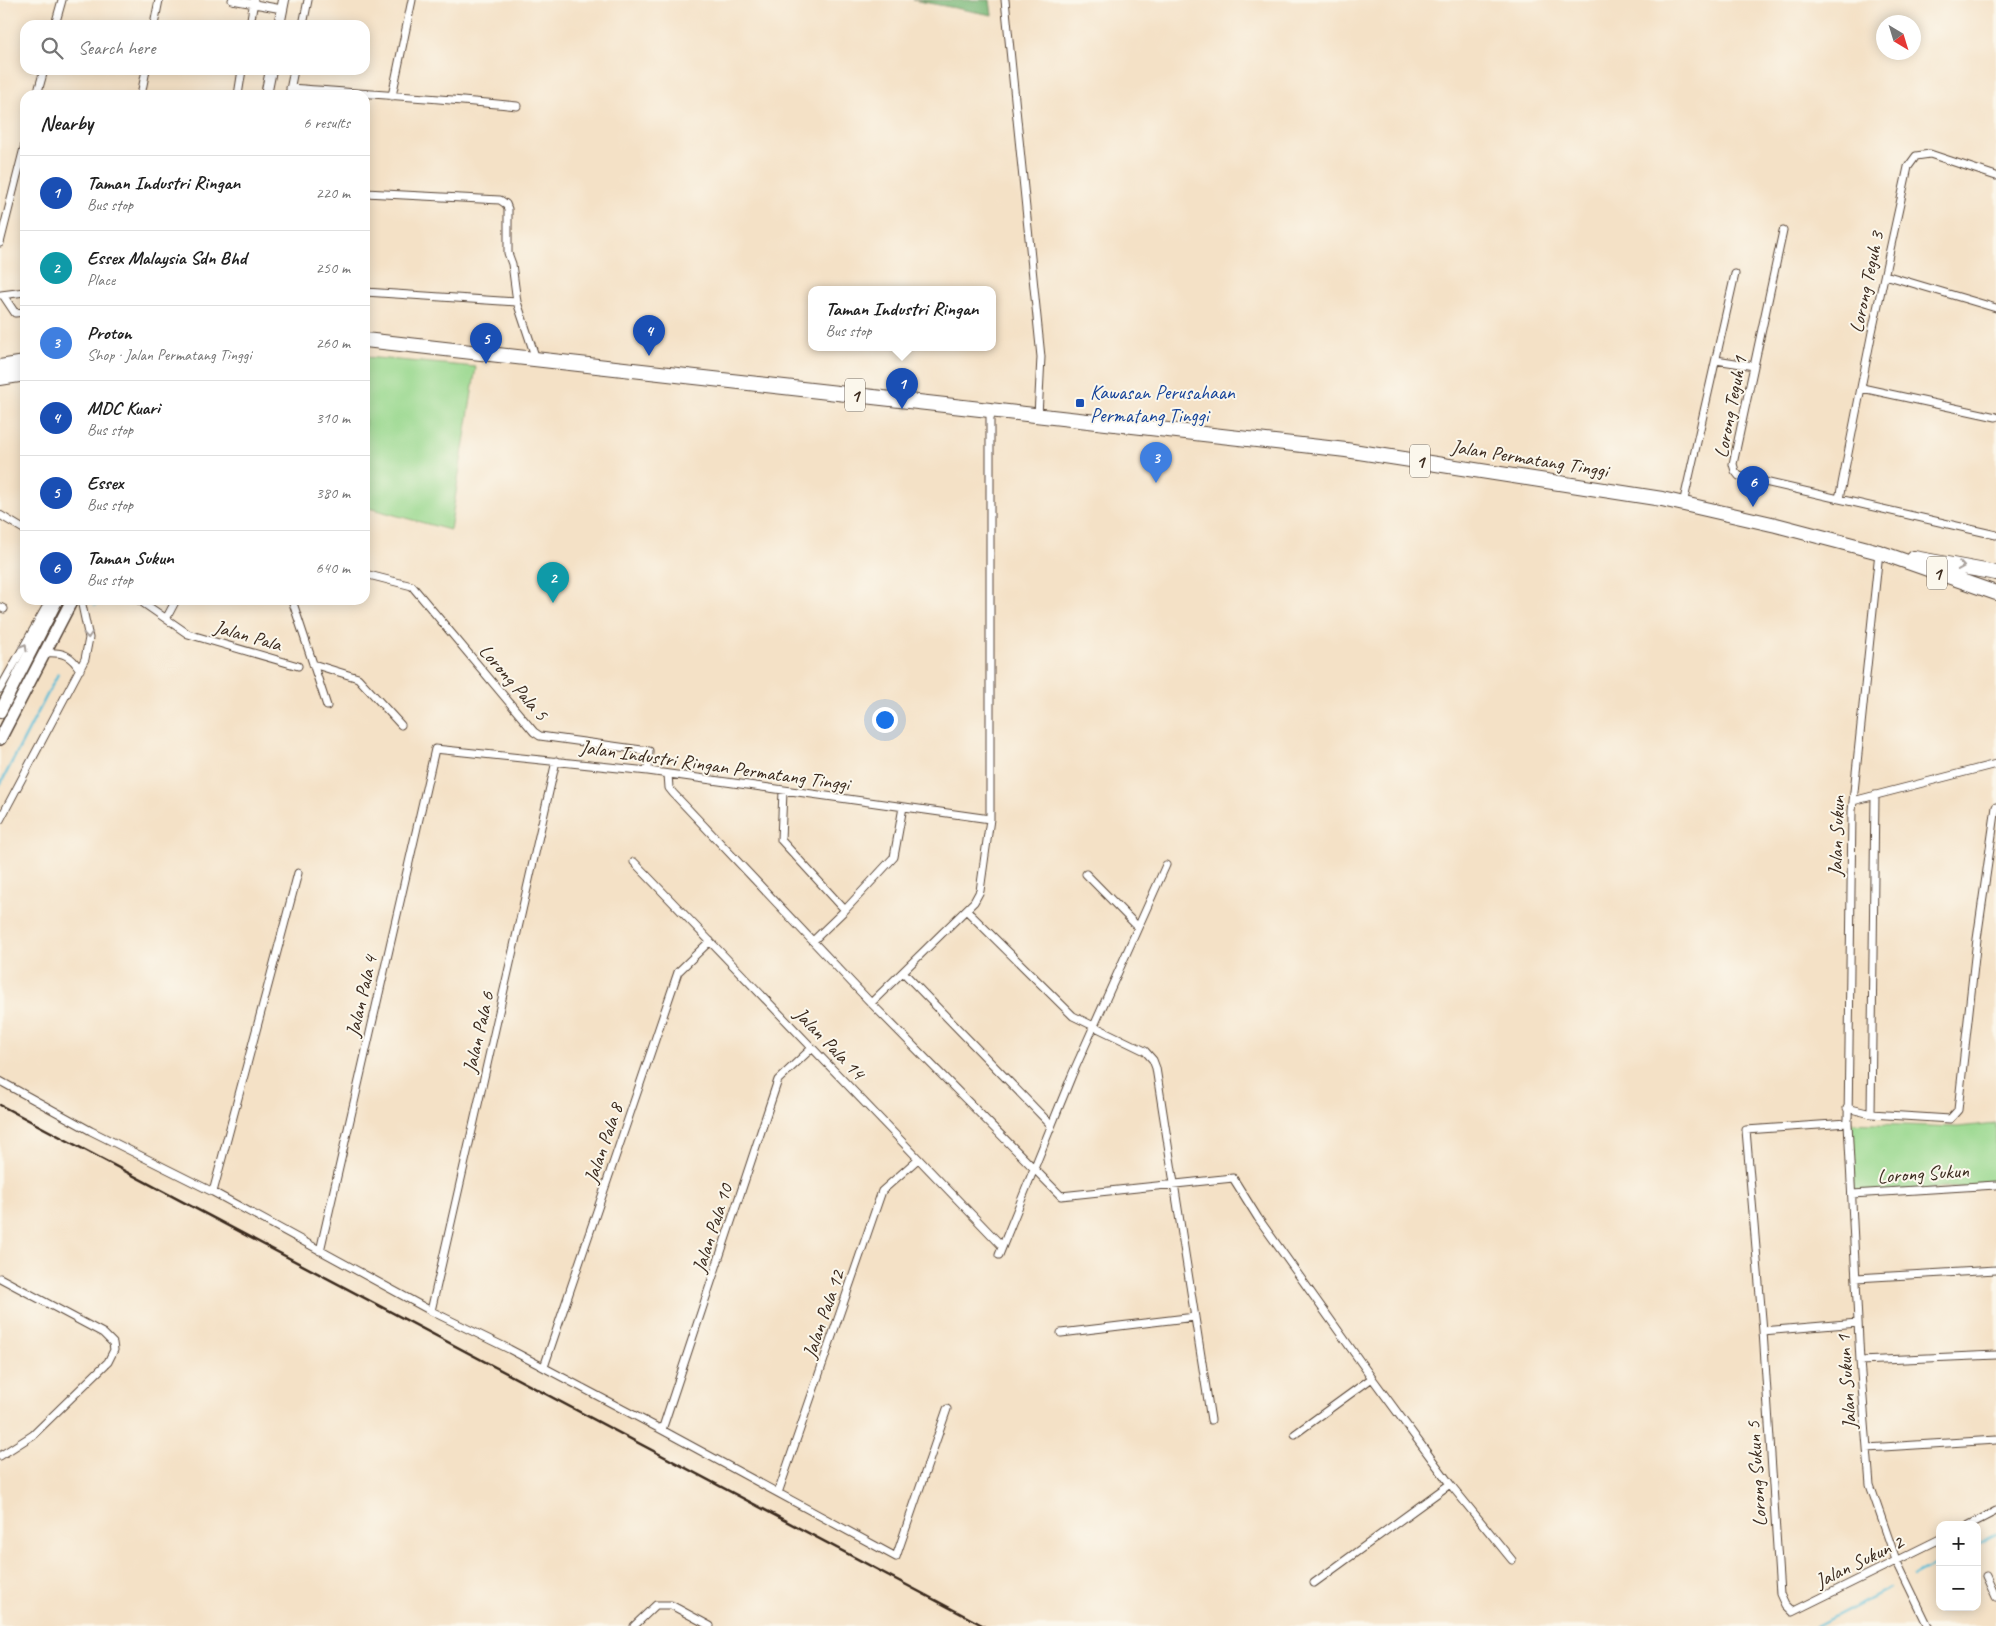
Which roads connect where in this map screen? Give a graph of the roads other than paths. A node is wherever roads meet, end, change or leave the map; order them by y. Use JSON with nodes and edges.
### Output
{"nodes":[{"id":1,"x":62,"y":0,"type":"edge"},
{"id":2,"x":159,"y":0,"type":"edge"},
{"id":3,"x":232,"y":0,"type":"edge"},
{"id":4,"x":308,"y":0,"type":"edge"},
{"id":5,"x":412,"y":0,"type":"edge"},
{"id":6,"x":1005,"y":0,"type":"edge"},
{"id":7,"x":254,"y":2,"type":"edge"},
{"id":8,"x":283,"y":4,"type":"edge"},
{"id":9,"x":57,"y":20,"type":"edge"},
{"id":10,"x":155,"y":20,"type":"edge"},
{"id":11,"x":251,"y":20,"type":"edge"},
{"id":12,"x":280,"y":20,"type":"edge"},
{"id":13,"x":304,"y":20,"type":"edge"},
{"id":14,"x":43,"y":75,"type":"edge"},
{"id":15,"x":145,"y":75,"type":"edge"},
{"id":16,"x":241,"y":75,"type":"edge"},
{"id":17,"x":269,"y":75,"type":"edge"},
{"id":18,"x":293,"y":75,"type":"edge"},
{"id":19,"x":39,"y":90,"type":"edge"},
{"id":20,"x":142,"y":90,"type":"edge"},
{"id":21,"x":239,"y":90,"type":"edge"},
{"id":22,"x":267,"y":90,"type":"edge"},
{"id":23,"x":289,"y":90,"type":"edge"},
{"id":24,"x":370,"y":95,"type":"edge"},
{"id":25,"x":392,"y":96,"type":"junction"},
{"id":26,"x":517,"y":106,"type":"dead end"},
{"id":27,"x":20,"y":164,"type":"edge"},
{"id":28,"x":1996,"y":176,"type":"edge"},
{"id":29,"x":370,"y":193,"type":"edge"},
{"id":30,"x":1783,"y":231,"type":"dead end"},
{"id":31,"x":0,"y":243,"type":"edge"},
{"id":32,"x":1735,"y":274,"type":"dead end"},
{"id":33,"x":1885,"y":275,"type":"junction"},
{"id":34,"x":370,"y":292,"type":"edge"},
{"id":35,"x":20,"y":293,"type":"edge"},
{"id":36,"x":1,"y":295,"type":"edge"},
{"id":37,"x":517,"y":302,"type":"junction"},
{"id":38,"x":1996,"y":308,"type":"edge"},
{"id":39,"x":20,"y":312,"type":"edge"},
{"id":40,"x":370,"y":341,"type":"edge"},
{"id":41,"x":536,"y":359,"type":"junction"},
{"id":42,"x":1716,"y":360,"type":"junction"},
{"id":43,"x":1754,"y":366,"type":"junction"},
{"id":44,"x":0,"y":367,"type":"edge"},
{"id":45,"x":20,"y":371,"type":"edge"},
{"id":46,"x":20,"y":373,"type":"edge"},
{"id":47,"x":0,"y":378,"type":"edge"},
{"id":48,"x":1862,"y":388,"type":"junction"},
{"id":49,"x":990,"y":410,"type":"junction"},
{"id":50,"x":1038,"y":416,"type":"junction"},
{"id":51,"x":1996,"y":417,"type":"edge"},
{"id":52,"x":1840,"y":499,"type":"junction"},
{"id":53,"x":1683,"y":504,"type":"junction"},
{"id":54,"x":0,"y":515,"type":"edge"},
{"id":55,"x":20,"y":527,"type":"edge"},
{"id":56,"x":1996,"y":535,"type":"edge"},
{"id":57,"x":1879,"y":552,"type":"junction"},
{"id":58,"x":1996,"y":573,"type":"edge"},
{"id":59,"x":370,"y":575,"type":"edge"},
{"id":60,"x":1996,"y":593,"type":"edge"},
{"id":61,"x":47,"y":605,"type":"edge"},
{"id":62,"x":54,"y":605,"type":"edge"},
{"id":63,"x":70,"y":605,"type":"edge"},
{"id":64,"x":82,"y":605,"type":"edge"},
{"id":65,"x":146,"y":605,"type":"edge"},
{"id":66,"x":173,"y":605,"type":"edge"},
{"id":67,"x":294,"y":605,"type":"edge"},
{"id":68,"x":166,"y":619,"type":"junction"},
{"id":69,"x":46,"y":653,"type":"junction"},
{"id":70,"x":313,"y":664,"type":"junction"},
{"id":71,"x":298,"y":666,"type":"dead end"},
{"id":72,"x":80,"y":670,"type":"junction"},
{"id":73,"x":0,"y":689,"type":"edge"},
{"id":74,"x":327,"y":706,"type":"dead end"},
{"id":75,"x":0,"y":712,"type":"edge"},
{"id":76,"x":401,"y":725,"type":"dead end"},
{"id":77,"x":0,"y":739,"type":"edge"},
{"id":78,"x":435,"y":749,"type":"joint"},
{"id":79,"x":556,"y":761,"type":"junction"},
{"id":80,"x":1996,"y":764,"type":"edge"},
{"id":81,"x":648,"y":771,"type":"junction"},
{"id":82,"x":668,"y":774,"type":"junction"},
{"id":83,"x":783,"y":791,"type":"junction"},
{"id":84,"x":1875,"y":795,"type":"junction"},
{"id":85,"x":1853,"y":801,"type":"junction"},
{"id":86,"x":903,"y":807,"type":"junction"},
{"id":87,"x":1996,"y":807,"type":"edge"},
{"id":88,"x":990,"y":819,"type":"junction"},
{"id":89,"x":0,"y":820,"type":"edge"},
{"id":90,"x":634,"y":862,"type":"dead end"},
{"id":91,"x":1166,"y":865,"type":"dead end"},
{"id":92,"x":298,"y":873,"type":"dead end"},
{"id":93,"x":1086,"y":874,"type":"dead end"},
{"id":94,"x":846,"y":910,"type":"junction"},
{"id":95,"x":966,"y":910,"type":"junction"},
{"id":96,"x":1138,"y":927,"type":"junction"},
{"id":97,"x":710,"y":941,"type":"junction"},
{"id":98,"x":813,"y":941,"type":"junction"},
{"id":99,"x":904,"y":972,"type":"junction"},
{"id":100,"x":871,"y":1003,"type":"junction"},
{"id":101,"x":1093,"y":1026,"type":"junction"},
{"id":102,"x":812,"y":1048,"type":"junction"},
{"id":103,"x":0,"y":1081,"type":"edge"},
{"id":104,"x":1847,"y":1108,"type":"junction"},
{"id":105,"x":1872,"y":1114,"type":"junction"},
{"id":106,"x":1848,"y":1123,"type":"junction"},
{"id":107,"x":1051,"y":1125,"type":"junction"},
{"id":108,"x":918,"y":1159,"type":"junction"},
{"id":109,"x":1033,"y":1169,"type":"junction"},
{"id":110,"x":1174,"y":1185,"type":"junction"},
{"id":111,"x":1996,"y":1185,"type":"edge"},
{"id":112,"x":213,"y":1192,"type":"junction"},
{"id":113,"x":1852,"y":1194,"type":"junction"},
{"id":114,"x":1002,"y":1246,"type":"junction"},
{"id":115,"x":320,"y":1251,"type":"junction"},
{"id":116,"x":998,"y":1255,"type":"dead end"},
{"id":117,"x":1996,"y":1270,"type":"edge"},
{"id":118,"x":0,"y":1278,"type":"edge"},
{"id":119,"x":1856,"y":1278,"type":"junction"},
{"id":120,"x":431,"y":1311,"type":"junction"},
{"id":121,"x":1194,"y":1317,"type":"junction"},
{"id":122,"x":1858,"y":1323,"type":"junction"},
{"id":123,"x":1762,"y":1331,"type":"junction"},
{"id":124,"x":1061,"y":1332,"type":"dead end"},
{"id":125,"x":1996,"y":1355,"type":"edge"},
{"id":126,"x":1860,"y":1362,"type":"junction"},
{"id":127,"x":544,"y":1368,"type":"junction"},
{"id":128,"x":1372,"y":1378,"type":"junction"},
{"id":129,"x":946,"y":1409,"type":"dead end"},
{"id":130,"x":1211,"y":1420,"type":"dead end"},
{"id":131,"x":662,"y":1430,"type":"junction"},
{"id":132,"x":1295,"y":1434,"type":"dead end"},
{"id":133,"x":1996,"y":1440,"type":"edge"},
{"id":134,"x":1867,"y":1448,"type":"junction"},
{"id":135,"x":0,"y":1456,"type":"edge"},
{"id":136,"x":1450,"y":1484,"type":"junction"},
{"id":137,"x":778,"y":1493,"type":"junction"},
{"id":138,"x":1996,"y":1511,"type":"edge"},
{"id":139,"x":1977,"y":1521,"type":"edge"},
{"id":140,"x":1936,"y":1541,"type":"edge"},
{"id":141,"x":1512,"y":1560,"type":"dead end"},
{"id":142,"x":1896,"y":1560,"type":"junction"},
{"id":143,"x":1986,"y":1576,"type":"dead end"},
{"id":144,"x":1314,"y":1583,"type":"dead end"},
{"id":145,"x":1996,"y":1598,"type":"edge"},
{"id":146,"x":1792,"y":1612,"type":"joint"},
{"id":147,"x":634,"y":1626,"type":"edge"},
{"id":148,"x":710,"y":1626,"type":"edge"},
{"id":149,"x":1928,"y":1626,"type":"edge"}],
"edges":[{"from":1,"to":9,"type":"street"},
{"from":2,"to":10,"type":"street"},
{"from":3,"to":7,"type":"street"},
{"from":4,"to":13,"type":"street"},
{"from":5,"to":25,"type":"street"},
{"from":6,"to":50,"type":"street"},
{"from":7,"to":8,"type":"street"},
{"from":7,"to":11,"type":"street"},
{"from":8,"to":12,"type":"street"},
{"from":14,"to":19,"type":"street"},
{"from":15,"to":20,"type":"street"},
{"from":16,"to":21,"type":"street"},
{"from":17,"to":22,"type":"street"},
{"from":18,"to":23,"type":"street"},
{"from":24,"to":25,"type":"street"},
{"from":25,"to":26,"type":"street"},
{"from":27,"to":31,"type":"street"},
{"from":28,"to":33,"type":"street","name":"Lorong Teguh 3"},
{"from":29,"to":37,"type":"street"},
{"from":30,"to":43,"type":"street","name":"Lorong Teguh 1"},
{"from":32,"to":42,"type":"street"},
{"from":33,"to":38,"type":"street"},
{"from":33,"to":48,"type":"street","name":"Lorong Teguh 3"},
{"from":34,"to":37,"type":"street"},
{"from":35,"to":36,"type":"street"},
{"from":36,"to":39,"type":"street"},
{"from":37,"to":41,"type":"street"},
{"from":40,"to":41,"type":"highway","name":"Jalan Permatang Tinggi","number":"1"},
{"from":41,"to":49,"type":"highway","name":"Jalan Permatang Tinggi","number":"1"},
{"from":42,"to":43,"type":"street"},
{"from":42,"to":53,"type":"street"},
{"from":43,"to":52,"type":"street","name":"Lorong Teguh 1"},
{"from":44,"to":45,"type":"highway"},
{"from":46,"to":47,"type":"highway"},
{"from":48,"to":51,"type":"street"},
{"from":48,"to":52,"type":"street","name":"Lorong Teguh 3"},
{"from":49,"to":50,"type":"highway","name":"Jalan Permatang Tinggi","number":"1"},
{"from":49,"to":88,"type":"street"},
{"from":50,"to":53,"type":"highway","name":"Jalan Permatang Tinggi","number":"1"},
{"from":52,"to":56,"type":"street","name":"Lorong Teguh 1"},
{"from":53,"to":57,"type":"highway","name":"Jalan Permatang Tinggi","number":"1"},
{"from":54,"to":55,"type":"street"},
{"from":57,"to":58,"type":"highway","name":"Jalan Permatang Tinggi","number":"1","one_way":true},
{"from":57,"to":60,"type":"highway","name":"Jalan Permatang Tinggi","number":"1"},
{"from":57,"to":85,"type":"street","name":"Jalan Sukun"},
{"from":59,"to":81,"type":"street","name":"Lorong Pala 5"},
{"from":73,"to":61,"type":"street","one_way":true},
{"from":62,"to":75,"type":"main road"},
{"from":63,"to":69,"type":"main road"},
{"from":64,"to":72,"type":"street","one_way":true},
{"from":65,"to":68,"type":"street","name":"Jalan Pala"},
{"from":66,"to":68,"type":"street"},
{"from":67,"to":70,"type":"street"},
{"from":68,"to":71,"type":"street","name":"Jalan Pala"},
{"from":69,"to":72,"type":"street"},
{"from":69,"to":77,"type":"main road"},
{"from":70,"to":74,"type":"street"},
{"from":70,"to":76,"type":"street"},
{"from":72,"to":89,"type":"street"},
{"from":78,"to":79,"type":"street","name":"Jalan Industri Ringan Permatang Tinggi"},
{"from":78,"to":115,"type":"street","name":"Jalan Pala 4"},
{"from":79,"to":81,"type":"street","name":"Jalan Industri Ringan Permatang Tinggi"},
{"from":79,"to":120,"type":"street","name":"Jalan Pala 6"},
{"from":80,"to":84,"type":"street"},
{"from":81,"to":82,"type":"street","name":"Jalan Industri Ringan Permatang Tinggi"},
{"from":82,"to":83,"type":"street","name":"Jalan Industri Ringan Permatang Tinggi"},
{"from":82,"to":98,"type":"street"},
{"from":83,"to":86,"type":"street","name":"Jalan Industri Ringan Permatang Tinggi"},
{"from":83,"to":94,"type":"street"},
{"from":84,"to":85,"type":"street"},
{"from":84,"to":105,"type":"street"},
{"from":85,"to":104,"type":"street","name":"Jalan Sukun"},
{"from":86,"to":88,"type":"street","name":"Jalan Industri Ringan Permatang Tinggi"},
{"from":86,"to":94,"type":"street"},
{"from":87,"to":105,"type":"street"},
{"from":88,"to":95,"type":"street"},
{"from":90,"to":97,"type":"street","name":"Jalan Pala 14"},
{"from":91,"to":96,"type":"street"},
{"from":92,"to":112,"type":"street"},
{"from":93,"to":96,"type":"street"},
{"from":94,"to":98,"type":"street"},
{"from":95,"to":99,"type":"street"},
{"from":95,"to":101,"type":"street"},
{"from":96,"to":101,"type":"street"},
{"from":97,"to":102,"type":"street","name":"Jalan Pala 14"},
{"from":97,"to":127,"type":"street","name":"Jalan Pala 8"},
{"from":98,"to":100,"type":"street"},
{"from":99,"to":100,"type":"street"},
{"from":99,"to":107,"type":"street"},
{"from":100,"to":109,"type":"street"},
{"from":101,"to":107,"type":"street"},
{"from":101,"to":110,"type":"street"},
{"from":102,"to":108,"type":"street","name":"Jalan Pala 14"},
{"from":102,"to":131,"type":"street","name":"Jalan Pala 10"},
{"from":103,"to":112,"type":"street"},
{"from":104,"to":105,"type":"street"},
{"from":104,"to":106,"type":"street","name":"Jalan Sukun"},
{"from":106,"to":113,"type":"street","name":"Jalan Sukun 1"},
{"from":106,"to":123,"type":"street","name":"Lorong Sukun 5"},
{"from":107,"to":109,"type":"street"},
{"from":108,"to":114,"type":"street","name":"Jalan Pala 14"},
{"from":108,"to":137,"type":"street","name":"Jalan Pala 12"},
{"from":109,"to":110,"type":"street"},
{"from":109,"to":114,"type":"street"},
{"from":110,"to":121,"type":"street"},
{"from":110,"to":128,"type":"street"},
{"from":111,"to":113,"type":"street","name":"Lorong Sukun"},
{"from":112,"to":115,"type":"street"},
{"from":113,"to":119,"type":"street","name":"Jalan Sukun 1"},
{"from":114,"to":116,"type":"street"},
{"from":115,"to":120,"type":"street"},
{"from":117,"to":119,"type":"street"},
{"from":118,"to":135,"type":"street"},
{"from":119,"to":122,"type":"street","name":"Jalan Sukun 1"},
{"from":120,"to":127,"type":"street"},
{"from":121,"to":124,"type":"street"},
{"from":121,"to":130,"type":"street"},
{"from":122,"to":123,"type":"street"},
{"from":122,"to":126,"type":"street","name":"Jalan Sukun 1"},
{"from":123,"to":146,"type":"street","name":"Lorong Sukun 5"},
{"from":125,"to":126,"type":"street"},
{"from":126,"to":134,"type":"street","name":"Jalan Sukun 1"},
{"from":127,"to":131,"type":"street"},
{"from":128,"to":132,"type":"street"},
{"from":128,"to":136,"type":"street"},
{"from":129,"to":137,"type":"street"},
{"from":131,"to":137,"type":"street"},
{"from":133,"to":134,"type":"street"},
{"from":134,"to":142,"type":"street","name":"Jalan Sukun 1"},
{"from":136,"to":141,"type":"street"},
{"from":136,"to":144,"type":"street"},
{"from":138,"to":139,"type":"street"},
{"from":140,"to":142,"type":"street","name":"Jalan Sukun 2"},
{"from":142,"to":146,"type":"street","name":"Jalan Sukun 2"},
{"from":142,"to":149,"type":"street","name":"Jalan Sukun 1"},
{"from":143,"to":145,"type":"street"},
{"from":147,"to":148,"type":"street"}]}
